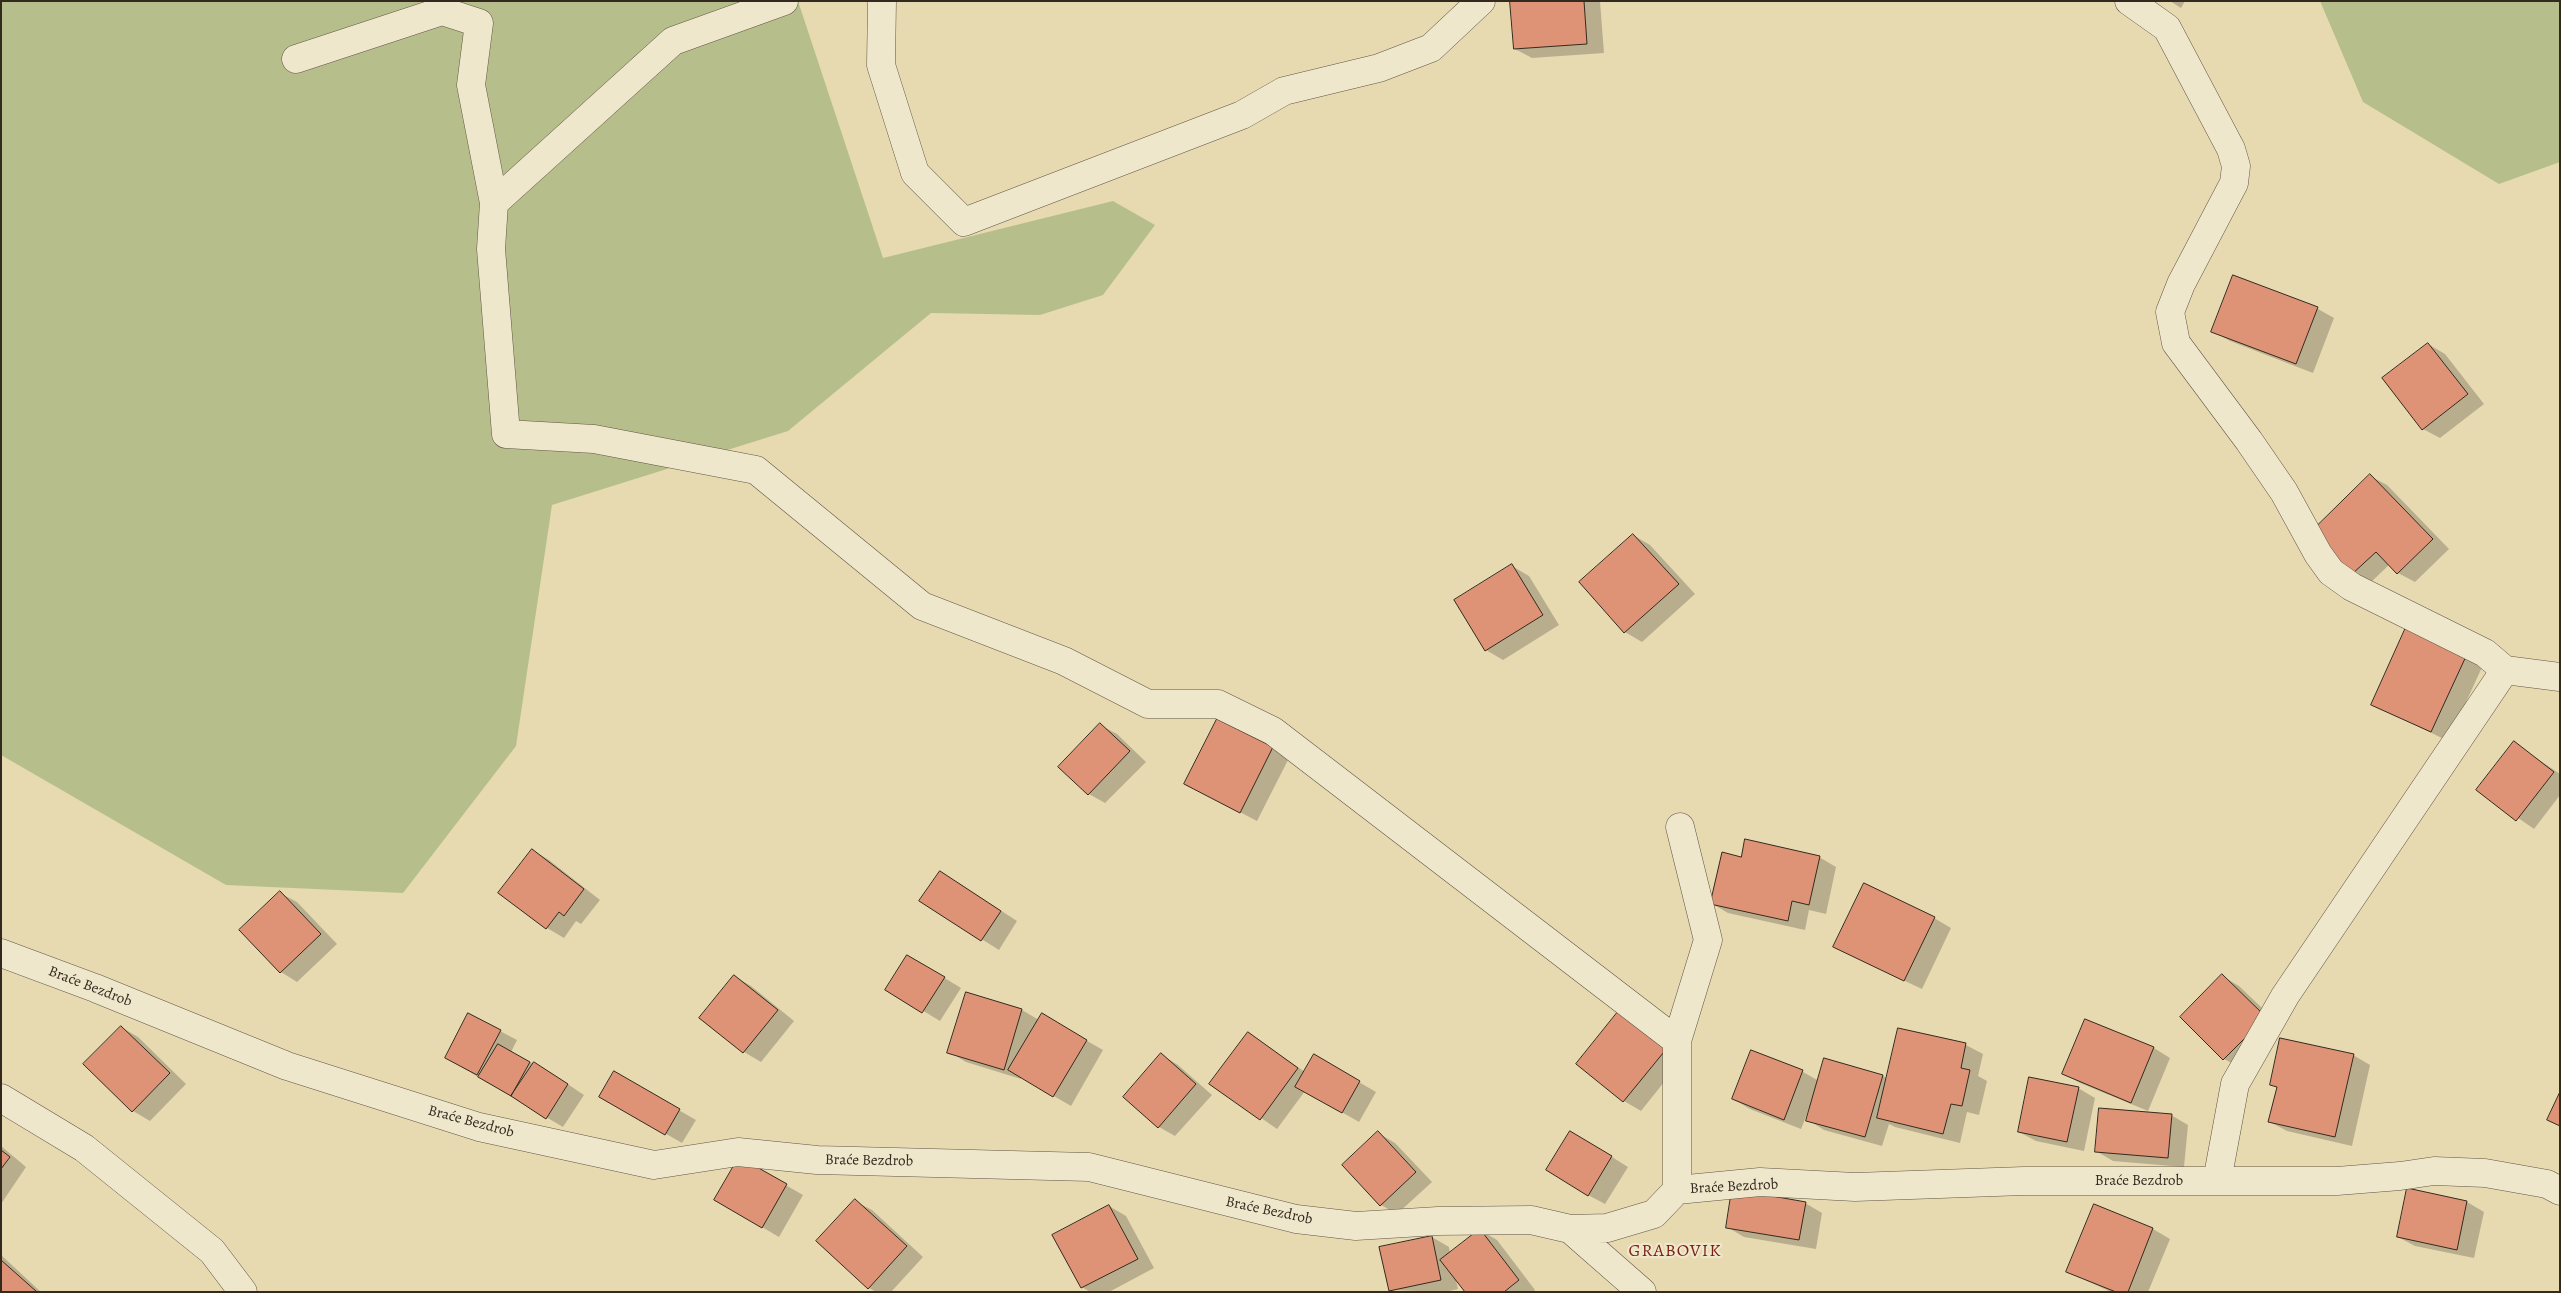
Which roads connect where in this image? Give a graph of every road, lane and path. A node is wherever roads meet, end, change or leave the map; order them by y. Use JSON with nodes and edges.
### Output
{"nodes":[{"id":1,"x":784,"y":1,"type":"edge"},
{"id":2,"x":882,"y":1,"type":"edge"},
{"id":3,"x":1481,"y":1,"type":"edge"},
{"id":4,"x":2129,"y":1,"type":"edge"},
{"id":5,"x":296,"y":59,"type":"dead end"},
{"id":6,"x":494,"y":203,"type":"junction"},
{"id":7,"x":2505,"y":670,"type":"junction"},
{"id":8,"x":2560,"y":677,"type":"edge"},
{"id":9,"x":1680,"y":827,"type":"dead end"},
{"id":10,"x":1,"y":954,"type":"edge"},
{"id":11,"x":1677,"y":1041,"type":"junction"},
{"id":12,"x":1,"y":1098,"type":"edge"},
{"id":13,"x":2218,"y":1181,"type":"junction"},
{"id":14,"x":1677,"y":1190,"type":"junction"},
{"id":15,"x":2560,"y":1191,"type":"edge"},
{"id":16,"x":1570,"y":1229,"type":"junction"},
{"id":17,"x":243,"y":1292,"type":"edge"},
{"id":18,"x":1642,"y":1292,"type":"edge"}],
"edges":[{"from":1,"to":6,"type":"street"},
{"from":2,"to":3,"type":"street"},
{"from":4,"to":7,"type":"street"},
{"from":5,"to":6,"type":"street"},
{"from":6,"to":11,"type":"street"},
{"from":7,"to":8,"type":"street"},
{"from":7,"to":13,"type":"street"},
{"from":9,"to":11,"type":"street"},
{"from":10,"to":16,"type":"street","name":"Braće Bezdrob"},
{"from":11,"to":14,"type":"street"},
{"from":12,"to":17,"type":"street"},
{"from":13,"to":14,"type":"street","name":"Braće Bezdrob"},
{"from":13,"to":15,"type":"street","name":"Braće Bezdrob"},
{"from":14,"to":16,"type":"street","name":"Braće Bezdrob"},
{"from":16,"to":18,"type":"street"}]}
